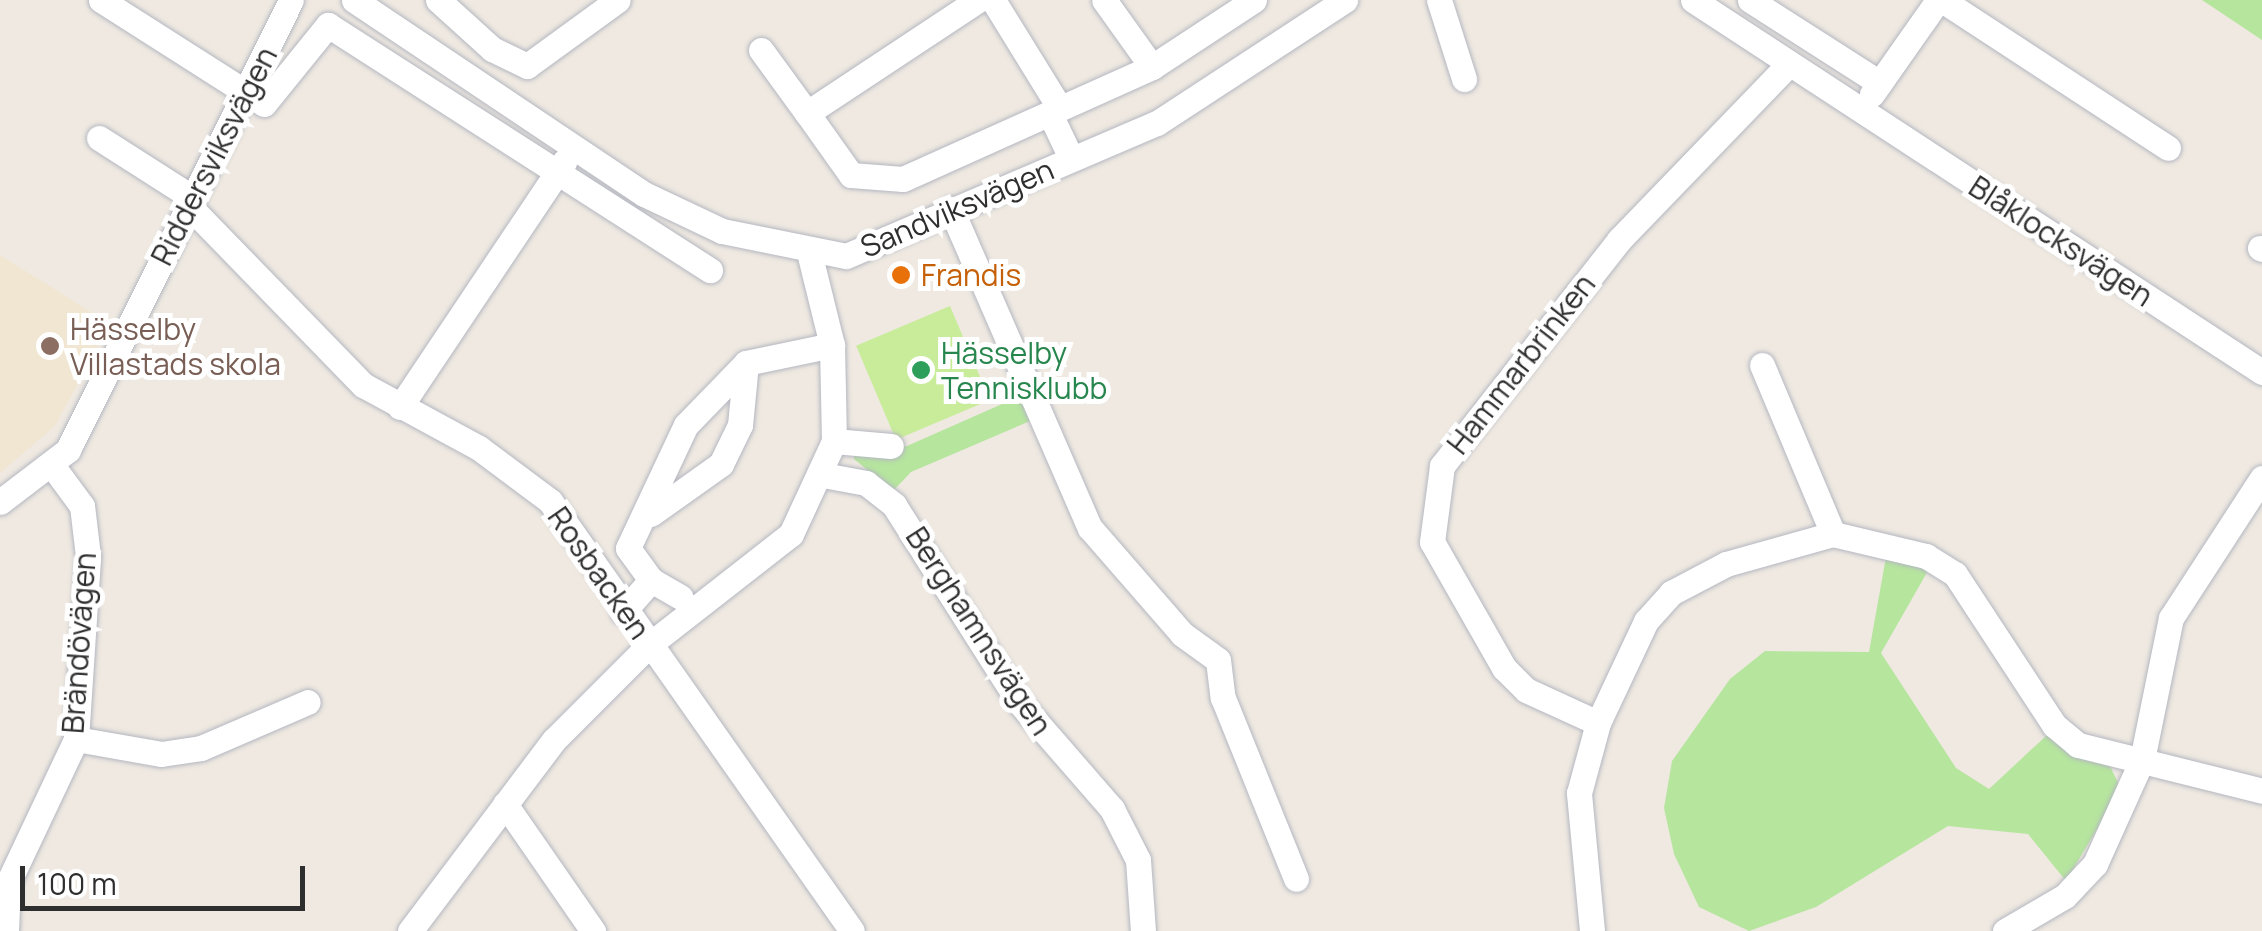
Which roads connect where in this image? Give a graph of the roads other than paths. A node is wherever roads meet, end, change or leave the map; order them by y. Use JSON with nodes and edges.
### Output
{"nodes":[{"id":1,"x":100,"y":0,"type":"edge"},
{"id":2,"x":292,"y":0,"type":"edge"},
{"id":3,"x":354,"y":0,"type":"edge"},
{"id":4,"x":438,"y":0,"type":"edge"},
{"id":5,"x":618,"y":0,"type":"edge"},
{"id":6,"x":978,"y":0,"type":"edge"},
{"id":7,"x":993,"y":0,"type":"edge"},
{"id":8,"x":1104,"y":0,"type":"edge"},
{"id":9,"x":1254,"y":0,"type":"edge"},
{"id":10,"x":1345,"y":0,"type":"edge"},
{"id":11,"x":1439,"y":0,"type":"edge"},
{"id":12,"x":1693,"y":0,"type":"edge"},
{"id":13,"x":1750,"y":0,"type":"edge"},
{"id":14,"x":1940,"y":0,"type":"edge"},
{"id":15,"x":761,"y":50,"type":"dead end"},
{"id":16,"x":1790,"y":64,"type":"junction"},
{"id":17,"x":1152,"y":68,"type":"junction"},
{"id":18,"x":1464,"y":78,"type":"dead end"},
{"id":19,"x":1880,"y":83,"type":"junction"},
{"id":20,"x":246,"y":94,"type":"junction"},
{"id":21,"x":1862,"y":109,"type":"junction"},
{"id":22,"x":808,"y":113,"type":"junction"},
{"id":23,"x":1052,"y":118,"type":"junction"},
{"id":24,"x":99,"y":138,"type":"dead end"},
{"id":25,"x":574,"y":148,"type":"junction"},
{"id":26,"x":2168,"y":148,"type":"dead end"},
{"id":27,"x":1071,"y":158,"type":"junction"},
{"id":28,"x":557,"y":172,"type":"junction"},
{"id":29,"x":191,"y":202,"type":"junction"},
{"id":30,"x":951,"y":209,"type":"junction"},
{"id":31,"x":809,"y":252,"type":"junction"},
{"id":32,"x":710,"y":270,"type":"dead end"},
{"id":33,"x":832,"y":345,"type":"junction"},
{"id":34,"x":746,"y":364,"type":"junction"},
{"id":35,"x":1762,"y":365,"type":"dead end"},
{"id":36,"x":2262,"y":372,"type":"edge"},
{"id":37,"x":400,"y":407,"type":"junction"},
{"id":38,"x":54,"y":468,"type":"junction"},
{"id":39,"x":823,"y":475,"type":"junction"},
{"id":40,"x":2262,"y":478,"type":"edge"},
{"id":41,"x":0,"y":502,"type":"edge"},
{"id":42,"x":651,"y":514,"type":"junction"},
{"id":43,"x":1833,"y":534,"type":"junction"},
{"id":44,"x":651,"y":580,"type":"junction"},
{"id":45,"x":680,"y":598,"type":"dead end"},
{"id":46,"x":623,"y":612,"type":"junction"},
{"id":47,"x":649,"y":645,"type":"junction"},
{"id":48,"x":308,"y":702,"type":"dead end"},
{"id":49,"x":1598,"y":722,"type":"junction"},
{"id":50,"x":76,"y":739,"type":"junction"},
{"id":51,"x":2142,"y":760,"type":"junction"},
{"id":52,"x":2262,"y":791,"type":"edge"},
{"id":53,"x":505,"y":804,"type":"junction"},
{"id":54,"x":1296,"y":879,"type":"dead end"},
{"id":55,"x":4,"y":882,"type":"edge"},
{"id":56,"x":6,"y":931,"type":"edge"},
{"id":57,"x":410,"y":931,"type":"edge"},
{"id":58,"x":593,"y":931,"type":"edge"},
{"id":59,"x":852,"y":931,"type":"edge"},
{"id":60,"x":1143,"y":931,"type":"edge"},
{"id":61,"x":1592,"y":931,"type":"edge"},
{"id":62,"x":2006,"y":931,"type":"edge"}],
"edges":[{"from":1,"to":20,"type":"street"},
{"from":2,"to":20,"type":"street","name":"Riddersviksvägen"},
{"from":3,"to":25,"type":"street","name":"Sandviksvägen"},
{"from":4,"to":5,"type":"street"},
{"from":6,"to":22,"type":"street"},
{"from":7,"to":23,"type":"street"},
{"from":8,"to":17,"type":"street"},
{"from":9,"to":17,"type":"street"},
{"from":10,"to":27,"type":"street","name":"Sandviksvägen"},
{"from":11,"to":18,"type":"street"},
{"from":12,"to":16,"type":"street","name":"Blåklocksvägen"},
{"from":13,"to":19,"type":"street"},
{"from":14,"to":19,"type":"street"},
{"from":14,"to":26,"type":"street"},
{"from":15,"to":22,"type":"street"},
{"from":16,"to":21,"type":"street","name":"Blåklocksvägen"},
{"from":16,"to":49,"type":"street","name":"Hammarbrinken"},
{"from":17,"to":23,"type":"street"},
{"from":19,"to":21,"type":"street"},
{"from":20,"to":28,"type":"street"},
{"from":20,"to":29,"type":"street","name":"Riddersviksvägen"},
{"from":21,"to":36,"type":"street","name":"Blåklocksvägen"},
{"from":22,"to":23,"type":"street"},
{"from":23,"to":27,"type":"street"},
{"from":24,"to":29,"type":"street","name":"Rosbacken"},
{"from":25,"to":28,"type":"street"},
{"from":25,"to":31,"type":"street","name":"Sandviksvägen"},
{"from":27,"to":30,"type":"street","name":"Sandviksvägen"},
{"from":28,"to":32,"type":"street"},
{"from":28,"to":37,"type":"street"},
{"from":29,"to":37,"type":"street","name":"Rosbacken"},
{"from":29,"to":38,"type":"street","name":"Riddersviksvägen"},
{"from":30,"to":31,"type":"street","name":"Sandviksvägen"},
{"from":30,"to":54,"type":"street"},
{"from":31,"to":33,"type":"street"},
{"from":33,"to":34,"type":"street"},
{"from":33,"to":39,"type":"street"},
{"from":34,"to":42,"type":"street"},
{"from":34,"to":42,"type":"street"},
{"from":35,"to":43,"type":"street"},
{"from":37,"to":46,"type":"street","name":"Rosbacken"},
{"from":38,"to":41,"type":"street"},
{"from":38,"to":50,"type":"street","name":"Brändövägen"},
{"from":39,"to":47,"type":"street"},
{"from":39,"to":60,"type":"street","name":"Berghamnsvägen"},
{"from":40,"to":51,"type":"street"},
{"from":42,"to":44,"type":"street"},
{"from":43,"to":49,"type":"street"},
{"from":43,"to":51,"type":"street"},
{"from":44,"to":45,"type":"street"},
{"from":44,"to":46,"type":"street"},
{"from":46,"to":47,"type":"street","name":"Rosbacken"},
{"from":47,"to":53,"type":"street"},
{"from":47,"to":59,"type":"street","name":"Rosbacken"},
{"from":48,"to":50,"type":"street"},
{"from":49,"to":61,"type":"street"},
{"from":50,"to":55,"type":"street","name":"Brändövägen"},
{"from":51,"to":52,"type":"street"},
{"from":51,"to":62,"type":"street"},
{"from":53,"to":57,"type":"street"},
{"from":53,"to":58,"type":"street"},
{"from":55,"to":56,"type":"street","name":"Brändövägen"}]}
